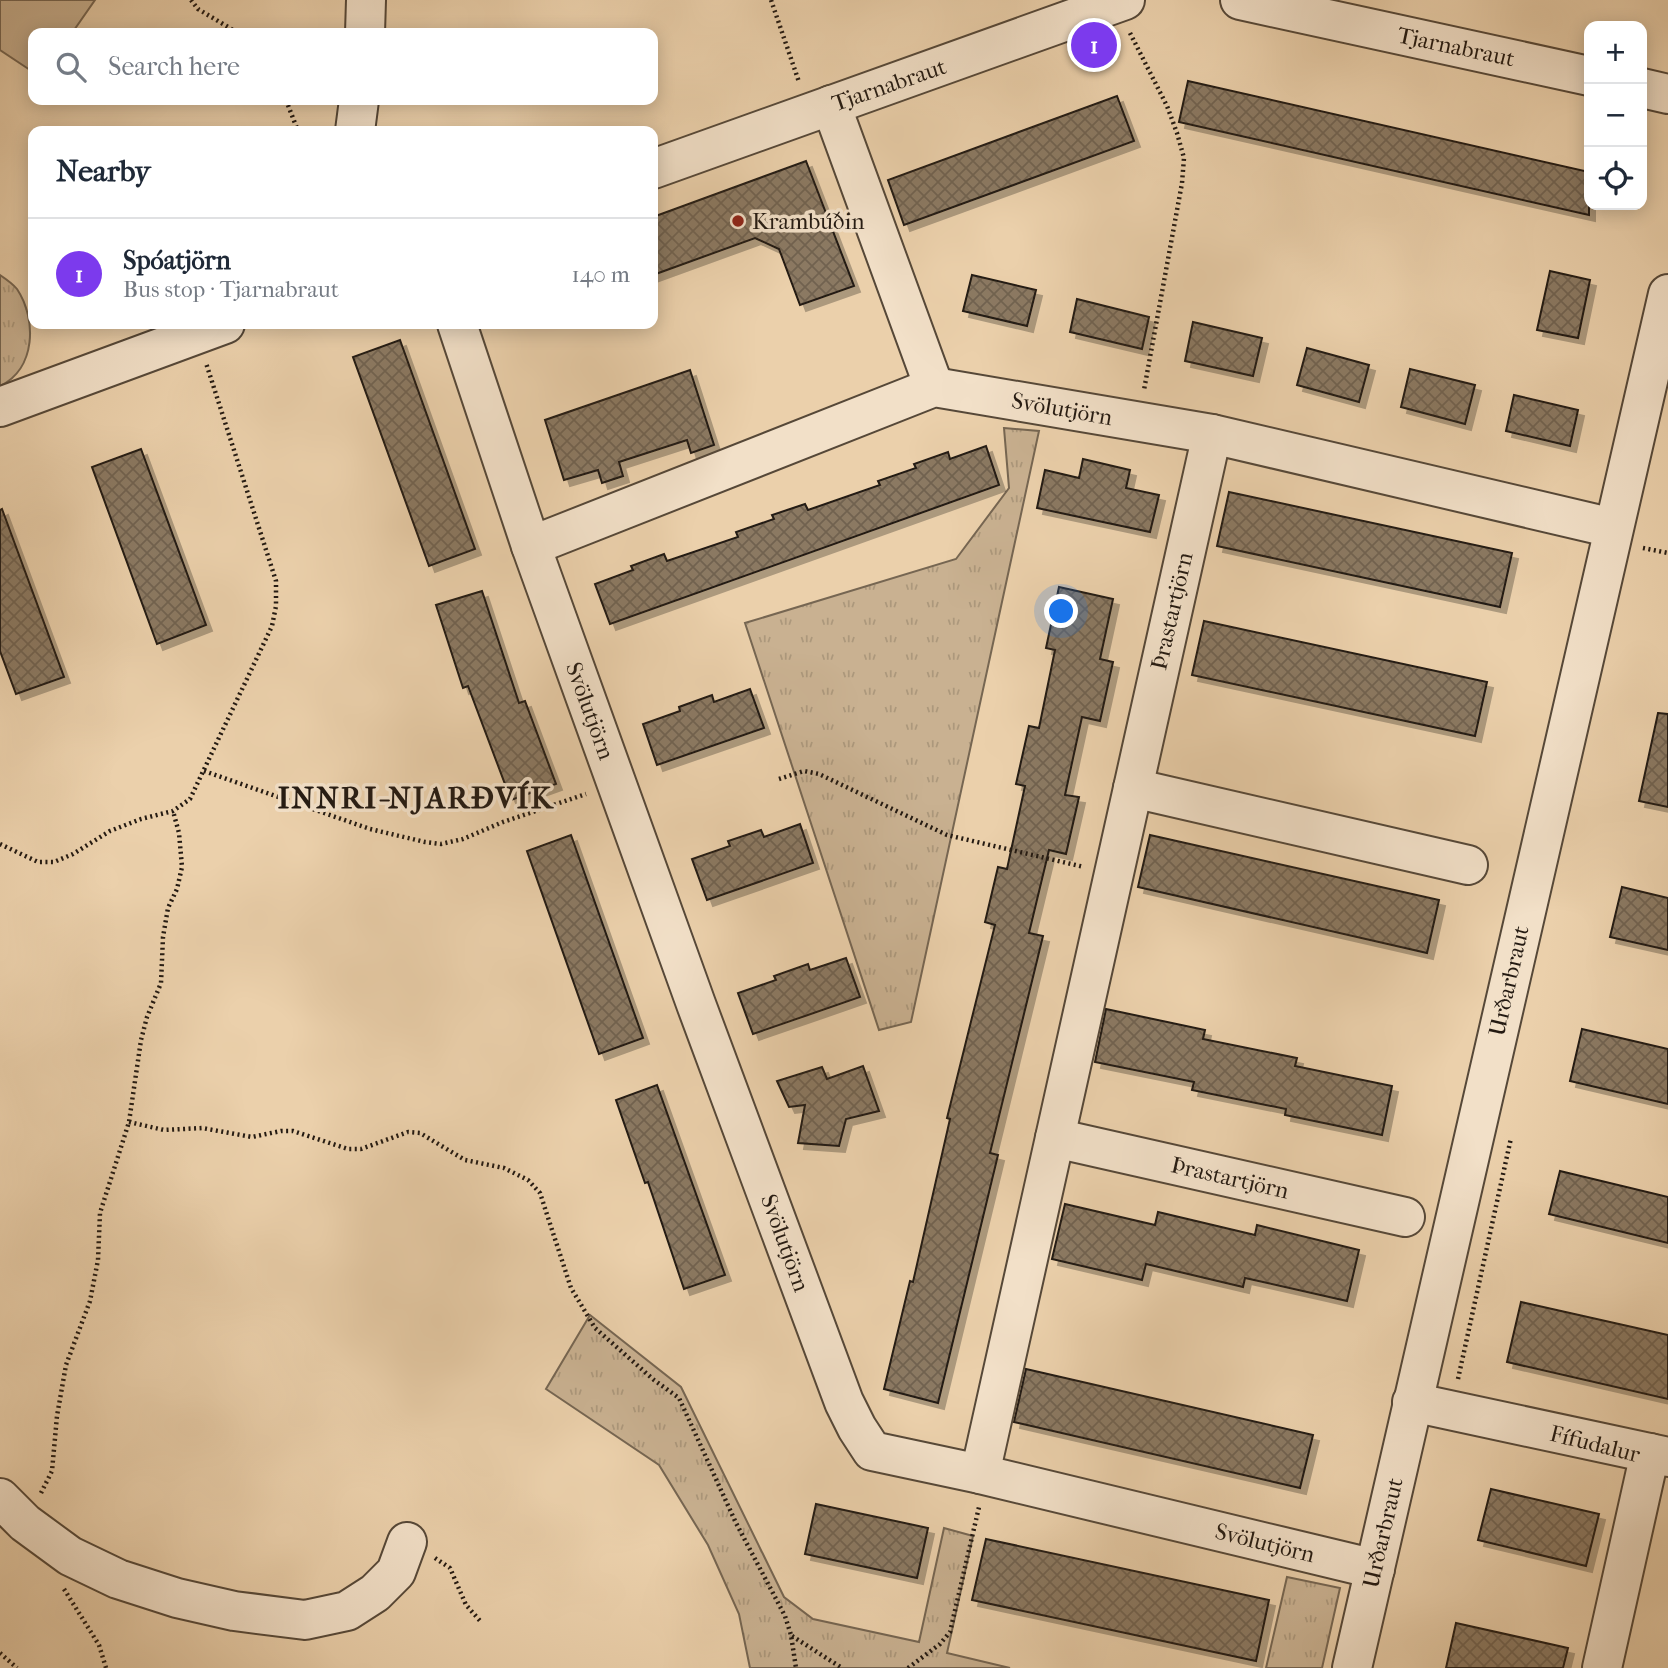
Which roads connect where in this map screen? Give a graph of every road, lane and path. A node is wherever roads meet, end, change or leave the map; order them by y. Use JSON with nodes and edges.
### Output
{"nodes":[{"id":1,"x":191,"y":0,"type":"edge"},
{"id":2,"x":366,"y":0,"type":"edge"},
{"id":3,"x":771,"y":0,"type":"edge"},
{"id":4,"x":1240,"y":0,"type":"edge"},
{"id":5,"x":1120,"y":2,"type":"edge"},
{"id":6,"x":230,"y":28,"type":"edge"},
{"id":7,"x":365,"y":28,"type":"edge"},
{"id":8,"x":1584,"y":75,"type":"edge"},
{"id":9,"x":1647,"y":89,"type":"edge"},
{"id":10,"x":1668,"y":94,"type":"edge"},
{"id":11,"x":288,"y":105,"type":"edge"},
{"id":12,"x":358,"y":105,"type":"edge"},
{"id":13,"x":820,"y":109,"type":"junction"},
{"id":14,"x":296,"y":126,"type":"edge"},
{"id":15,"x":356,"y":126,"type":"edge"},
{"id":16,"x":658,"y":167,"type":"edge"},
{"id":17,"x":1668,"y":294,"type":"edge"},
{"id":18,"x":211,"y":329,"type":"edge"},
{"id":19,"x":459,"y":329,"type":"edge"},
{"id":20,"x":934,"y":387,"type":"junction"},
{"id":21,"x":0,"y":407,"type":"edge"},
{"id":22,"x":1138,"y":422,"type":"junction"},
{"id":23,"x":1212,"y":434,"type":"junction"},
{"id":24,"x":1626,"y":537,"type":"junction"},
{"id":25,"x":531,"y":546,"type":"junction"},
{"id":26,"x":1668,"y":553,"type":"edge"},
{"id":27,"x":204,"y":771,"type":"junction"},
{"id":28,"x":779,"y":779,"type":"dead end"},
{"id":29,"x":617,"y":784,"type":"junction"},
{"id":30,"x":1133,"y":788,"type":"junction"},
{"id":31,"x":173,"y":811,"type":"junction"},
{"id":32,"x":0,"y":844,"type":"edge"},
{"id":33,"x":1468,"y":865,"type":"dead end"},
{"id":34,"x":1114,"y":873,"type":"junction"},
{"id":35,"x":129,"y":1122,"type":"junction"},
{"id":36,"x":1055,"y":1138,"type":"junction"},
{"id":37,"x":1405,"y":1217,"type":"dead end"},
{"id":38,"x":1412,"y":1402,"type":"junction"},
{"id":39,"x":1659,"y":1455,"type":"edge"},
{"id":40,"x":983,"y":1475,"type":"junction"},
{"id":41,"x":13,"y":1510,"type":"edge"},
{"id":42,"x":407,"y":1542,"type":"joint"},
{"id":43,"x":1375,"y":1569,"type":"junction"},
{"id":44,"x":62,"y":1587,"type":"dead end"},
{"id":45,"x":482,"y":1623,"type":"dead end"},
{"id":46,"x":791,"y":1635,"type":"junction"},
{"id":47,"x":0,"y":1653,"type":"edge"},
{"id":48,"x":17,"y":1668,"type":"edge"},
{"id":49,"x":106,"y":1668,"type":"edge"},
{"id":50,"x":796,"y":1668,"type":"edge"},
{"id":51,"x":842,"y":1668,"type":"edge"},
{"id":52,"x":908,"y":1668,"type":"edge"},
{"id":53,"x":1352,"y":1668,"type":"edge"},
{"id":54,"x":1602,"y":1668,"type":"edge"}],
"edges":[{"from":1,"to":6,"type":"path"},
{"from":2,"to":7,"type":"street"},
{"from":3,"to":13,"type":"path"},
{"from":4,"to":8,"type":"street","name":"Tjarnabraut"},
{"from":5,"to":13,"type":"street","name":"Tjarnabraut"},
{"from":5,"to":22,"type":"path"},
{"from":9,"to":10,"type":"street"},
{"from":11,"to":14,"type":"path"},
{"from":12,"to":15,"type":"street"},
{"from":13,"to":16,"type":"street","name":"Tjarnabraut"},
{"from":13,"to":20,"type":"street"},
{"from":17,"to":24,"type":"street","name":"Urðarbraut"},
{"from":18,"to":21,"type":"street"},
{"from":18,"to":27,"type":"path"},
{"from":19,"to":25,"type":"street","name":"Svölutjörn"},
{"from":20,"to":22,"type":"street","name":"Svölutjörn"},
{"from":20,"to":25,"type":"street"},
{"from":22,"to":23,"type":"street","name":"Svölutjörn"},
{"from":23,"to":24,"type":"street","name":"Svölutjörn"},
{"from":23,"to":30,"type":"street","name":"Þrastartjörn"},
{"from":24,"to":26,"type":"path"},
{"from":24,"to":38,"type":"street","name":"Urðarbraut"},
{"from":25,"to":29,"type":"street","name":"Svölutjörn"},
{"from":27,"to":29,"type":"path"},
{"from":27,"to":31,"type":"path"},
{"from":28,"to":34,"type":"path"},
{"from":29,"to":40,"type":"street","name":"Svölutjörn"},
{"from":30,"to":33,"type":"street"},
{"from":30,"to":34,"type":"street","name":"Þrastartjörn"},
{"from":31,"to":32,"type":"path"},
{"from":31,"to":35,"type":"path"},
{"from":34,"to":36,"type":"street","name":"Þrastartjörn"},
{"from":35,"to":41,"type":"path"},
{"from":35,"to":46,"type":"path"},
{"from":36,"to":37,"type":"street","name":"Þrastartjörn"},
{"from":36,"to":40,"type":"street","name":"Þrastartjörn"},
{"from":38,"to":39,"type":"street","name":"Fífudalur"},
{"from":38,"to":43,"type":"street","name":"Urðarbraut"},
{"from":39,"to":54,"type":"street","name":"Fífudalur"},
{"from":40,"to":43,"type":"street","name":"Svölutjörn"},
{"from":40,"to":52,"type":"path"},
{"from":41,"to":42,"type":"street"},
{"from":42,"to":45,"type":"path"},
{"from":43,"to":53,"type":"street","name":"Urðarbraut"},
{"from":44,"to":49,"type":"path"},
{"from":46,"to":50,"type":"path"},
{"from":46,"to":51,"type":"path"},
{"from":47,"to":48,"type":"path"}]}
